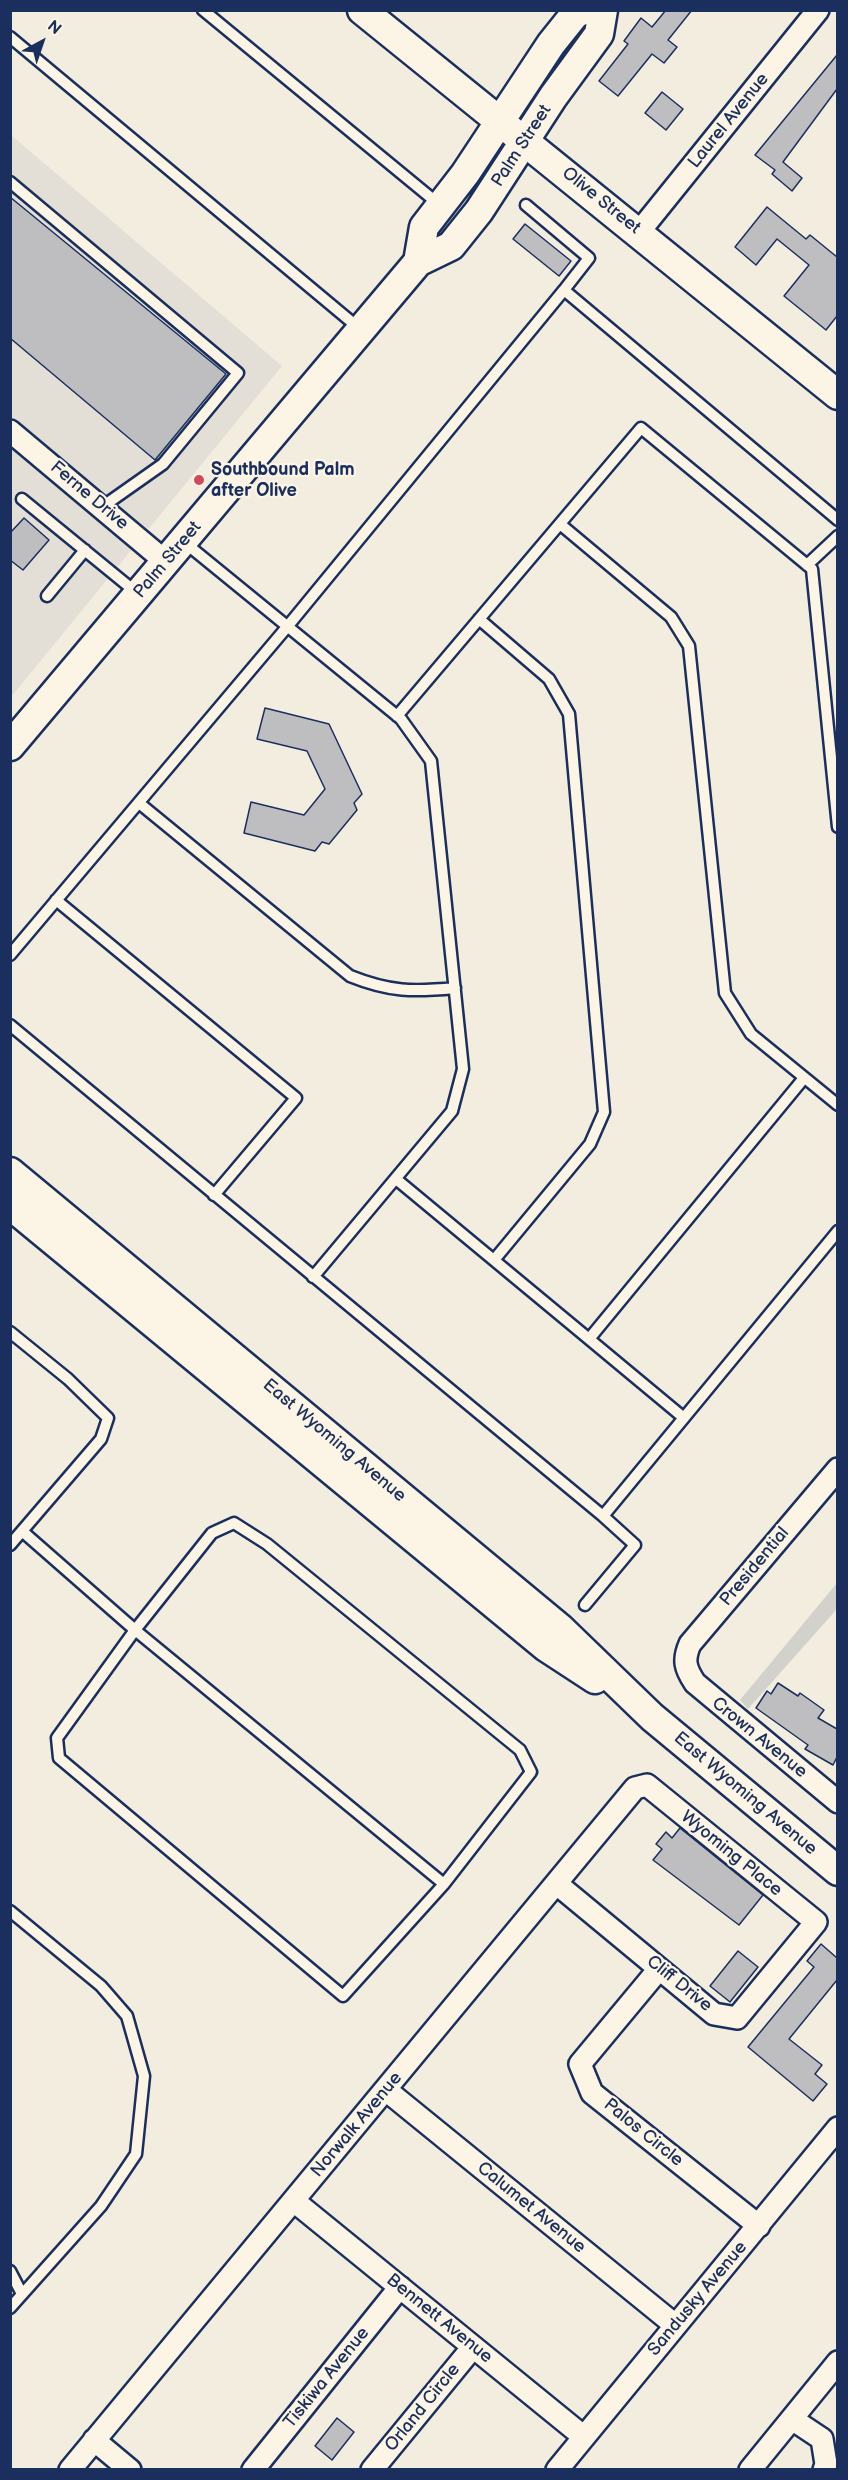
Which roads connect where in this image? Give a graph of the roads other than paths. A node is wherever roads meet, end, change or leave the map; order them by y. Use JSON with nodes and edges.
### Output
{"nodes":[{"id":1,"x":203,"y":10,"type":"edge"},
{"id":2,"x":362,"y":10,"type":"edge"},
{"id":3,"x":584,"y":10,"type":"edge"},
{"id":4,"x":603,"y":10,"type":"edge"},
{"id":5,"x":818,"y":10,"type":"edge"},
{"id":6,"x":10,"y":37,"type":"edge"},
{"id":7,"x":499,"y":120,"type":"junction"},
{"id":8,"x":524,"y":141,"type":"junction"},
{"id":9,"x":10,"y":182,"type":"edge"},
{"id":10,"x":526,"y":205,"type":"dead end"},
{"id":11,"x":441,"y":206,"type":"junction"},
{"id":12,"x":639,"y":232,"type":"junction"},
{"id":13,"x":418,"y":262,"type":"junction"},
{"id":14,"x":564,"y":290,"type":"junction"},
{"id":15,"x":361,"y":330,"type":"junction"},
{"id":16,"x":834,"y":385,"type":"edge"},
{"id":17,"x":10,"y":431,"type":"edge"},
{"id":18,"x":22,"y":499,"type":"dead end"},
{"id":19,"x":102,"y":507,"type":"junction"},
{"id":20,"x":837,"y":520,"type":"edge"},
{"id":21,"x":560,"y":524,"type":"junction"},
{"id":22,"x":837,"y":536,"type":"edge"},
{"id":23,"x":85,"y":550,"type":"junction"},
{"id":24,"x":175,"y":552,"type":"junction"},
{"id":25,"x":807,"y":564,"type":"junction"},
{"id":26,"x":139,"y":595,"type":"junction"},
{"id":27,"x":47,"y":596,"type":"dead end"},
{"id":28,"x":479,"y":619,"type":"junction"},
{"id":29,"x":287,"y":627,"type":"junction"},
{"id":30,"x":397,"y":716,"type":"junction"},
{"id":31,"x":10,"y":746,"type":"edge"},
{"id":32,"x":139,"y":803,"type":"junction"},
{"id":33,"x":837,"y":827,"type":"edge"},
{"id":34,"x":56,"y":900,"type":"junction"},
{"id":35,"x":10,"y":955,"type":"edge"},
{"id":36,"x":454,"y":988,"type":"junction"},
{"id":37,"x":10,"y":1025,"type":"edge"},
{"id":38,"x":804,"y":1078,"type":"junction"},
{"id":39,"x":837,"y":1105,"type":"edge"},
{"id":40,"x":10,"y":1172,"type":"edge"},
{"id":41,"x":396,"y":1179,"type":"junction"},
{"id":42,"x":214,"y":1195,"type":"junction"},
{"id":43,"x":10,"y":1205,"type":"edge"},
{"id":44,"x":837,"y":1231,"type":"edge"},
{"id":45,"x":494,"y":1260,"type":"junction"},
{"id":46,"x":313,"y":1277,"type":"junction"},
{"id":47,"x":10,"y":1332,"type":"edge"},
{"id":48,"x":589,"y":1339,"type":"junction"},
{"id":49,"x":684,"y":1418,"type":"junction"},
{"id":50,"x":837,"y":1469,"type":"edge"},
{"id":51,"x":603,"y":1516,"type":"junction"},
{"id":52,"x":22,"y":1531,"type":"junction"},
{"id":53,"x":10,"y":1545,"type":"edge"},
{"id":54,"x":585,"y":1605,"type":"dead end"},
{"id":55,"x":135,"y":1630,"type":"junction"},
{"id":56,"x":685,"y":1669,"type":"joint"},
{"id":57,"x":652,"y":1717,"type":"junction"},
{"id":58,"x":646,"y":1785,"type":"joint"},
{"id":59,"x":837,"y":1802,"type":"edge"},
{"id":60,"x":837,"y":1871,"type":"edge"},
{"id":61,"x":444,"y":1884,"type":"junction"},
{"id":62,"x":557,"y":1884,"type":"junction"},
{"id":63,"x":10,"y":1911,"type":"edge"},
{"id":64,"x":816,"y":1922,"type":"joint"},
{"id":65,"x":659,"y":1969,"type":"junction"},
{"id":66,"x":386,"y":2090,"type":"junction"},
{"id":67,"x":837,"y":2128,"type":"edge"},
{"id":68,"x":294,"y":2201,"type":"junction"},
{"id":69,"x":759,"y":2226,"type":"junction"},
{"id":70,"x":10,"y":2271,"type":"edge"},
{"id":71,"x":400,"y":2287,"type":"junction"},
{"id":72,"x":22,"y":2294,"type":"junction"},
{"id":73,"x":10,"y":2308,"type":"edge"},
{"id":74,"x":675,"y":2325,"type":"junction"},
{"id":75,"x":473,"y":2347,"type":"junction"},
{"id":76,"x":837,"y":2362,"type":"edge"},
{"id":77,"x":792,"y":2420,"type":"junction"},
{"id":78,"x":584,"y":2437,"type":"junction"},
{"id":79,"x":94,"y":2440,"type":"junction"},
{"id":80,"x":70,"y":2469,"type":"edge"},
{"id":81,"x":130,"y":2469,"type":"edge"},
{"id":82,"x":254,"y":2469,"type":"edge"},
{"id":83,"x":372,"y":2469,"type":"edge"},
{"id":84,"x":557,"y":2469,"type":"edge"},
{"id":85,"x":750,"y":2469,"type":"edge"},
{"id":86,"x":824,"y":2469,"type":"edge"}],
"edges":[{"from":1,"to":11,"type":"lane"},
{"from":2,"to":7,"type":"street","name":"Olive Street"},
{"from":3,"to":7,"type":"street","name":"Palm Street"},
{"from":4,"to":8,"type":"street","name":"Palm Street"},
{"from":5,"to":12,"type":"street","name":"Laurel Avenue"},
{"from":6,"to":15,"type":"lane"},
{"from":7,"to":8,"type":"street","name":"Olive Street"},
{"from":7,"to":11,"type":"street","name":"Palm Street"},
{"from":8,"to":12,"type":"street","name":"Olive Street"},
{"from":8,"to":13,"type":"street","name":"Palm Street"},
{"from":9,"to":19,"type":"lane"},
{"from":10,"to":14,"type":"lane"},
{"from":11,"to":13,"type":"street","name":"Palm Street"},
{"from":12,"to":16,"type":"street","name":"Olive Street"},
{"from":13,"to":15,"type":"street","name":"Palm Street"},
{"from":14,"to":20,"type":"lane"},
{"from":14,"to":29,"type":"lane"},
{"from":15,"to":24,"type":"street","name":"Palm Street"},
{"from":17,"to":19,"type":"street","name":"Ferne Drive"},
{"from":18,"to":23,"type":"lane"},
{"from":19,"to":24,"type":"street","name":"Ferne Drive"},
{"from":21,"to":25,"type":"lane"},
{"from":21,"to":28,"type":"lane"},
{"from":21,"to":38,"type":"lane"},
{"from":22,"to":25,"type":"lane"},
{"from":23,"to":26,"type":"lane"},
{"from":23,"to":27,"type":"lane"},
{"from":24,"to":26,"type":"street","name":"Palm Street"},
{"from":24,"to":29,"type":"lane"},
{"from":25,"to":33,"type":"lane"},
{"from":26,"to":31,"type":"street","name":"Palm Street"},
{"from":28,"to":30,"type":"lane"},
{"from":28,"to":45,"type":"lane"},
{"from":29,"to":30,"type":"lane"},
{"from":29,"to":32,"type":"lane"},
{"from":30,"to":36,"type":"lane"},
{"from":32,"to":34,"type":"lane"},
{"from":32,"to":36,"type":"lane"},
{"from":34,"to":35,"type":"lane"},
{"from":34,"to":42,"type":"lane"},
{"from":36,"to":41,"type":"lane"},
{"from":37,"to":42,"type":"lane"},
{"from":38,"to":39,"type":"lane"},
{"from":38,"to":48,"type":"lane"},
{"from":40,"to":57,"type":"street","name":"East Wyoming Avenue"},
{"from":41,"to":45,"type":"lane"},
{"from":41,"to":46,"type":"lane"},
{"from":42,"to":46,"type":"lane"},
{"from":43,"to":57,"type":"street","name":"East Wyoming Avenue"},
{"from":44,"to":49,"type":"lane"},
{"from":45,"to":48,"type":"lane"},
{"from":46,"to":51,"type":"lane"},
{"from":47,"to":52,"type":"lane"},
{"from":48,"to":49,"type":"lane"},
{"from":49,"to":51,"type":"lane"},
{"from":50,"to":56,"type":"street","name":"Presidential"},
{"from":51,"to":54,"type":"lane"},
{"from":52,"to":53,"type":"lane"},
{"from":52,"to":55,"type":"lane"},
{"from":55,"to":61,"type":"lane"},
{"from":55,"to":61,"type":"lane"},
{"from":55,"to":61,"type":"lane"},
{"from":56,"to":59,"type":"street","name":"Crown Avenue"},
{"from":57,"to":60,"type":"street","name":"East Wyoming Avenue"},
{"from":58,"to":62,"type":"street","name":"Norwalk Avenue"},
{"from":58,"to":64,"type":"street","name":"Wyoming Place"},
{"from":62,"to":65,"type":"street","name":"Cliff Drive"},
{"from":62,"to":66,"type":"street","name":"Norwalk Avenue"},
{"from":63,"to":72,"type":"lane"},
{"from":64,"to":65,"type":"street","name":"Cliff Drive"},
{"from":65,"to":69,"type":"street","name":"Palos Circle"},
{"from":66,"to":68,"type":"street","name":"Norwalk Avenue"},
{"from":66,"to":74,"type":"street","name":"Calumet Avenue"},
{"from":67,"to":69,"type":"street","name":"Sandusky Avenue"},
{"from":68,"to":71,"type":"street","name":"Bennett Avenue"},
{"from":68,"to":79,"type":"street","name":"Norwalk Avenue"},
{"from":69,"to":74,"type":"street","name":"Sandusky Avenue"},
{"from":70,"to":72,"type":"lane"},
{"from":71,"to":75,"type":"street","name":"Bennett Avenue"},
{"from":71,"to":82,"type":"street","name":"Tiskiwa Avenue"},
{"from":72,"to":73,"type":"lane"},
{"from":74,"to":78,"type":"street","name":"Sandusky Avenue"},
{"from":75,"to":78,"type":"street","name":"Bennett Avenue"},
{"from":75,"to":83,"type":"street","name":"Orland Circle"},
{"from":76,"to":77,"type":"street"},
{"from":77,"to":85,"type":"street"},
{"from":77,"to":86,"type":"street"},
{"from":78,"to":84,"type":"street","name":"Sandusky Avenue"},
{"from":79,"to":80,"type":"street","name":"Norwalk Avenue"},
{"from":79,"to":81,"type":"street"}]}
